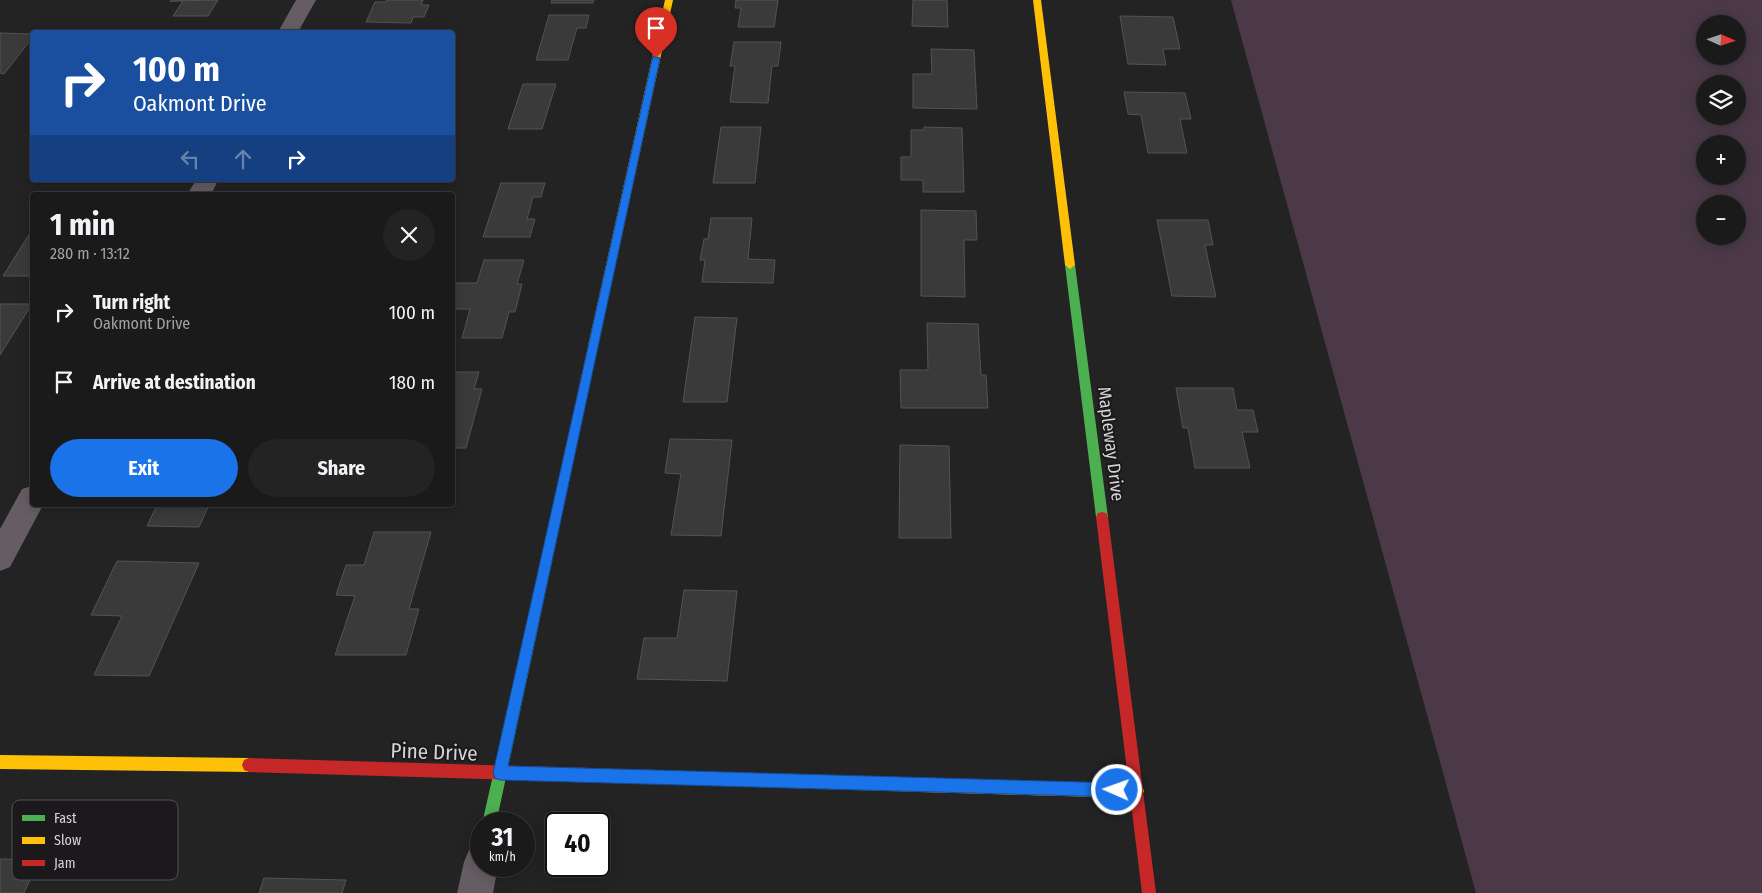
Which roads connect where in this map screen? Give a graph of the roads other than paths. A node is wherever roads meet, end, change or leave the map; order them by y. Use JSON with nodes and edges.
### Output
{"nodes":[{"id":1,"x":306,"y":0,"type":"edge"},
{"id":2,"x":669,"y":0,"type":"edge"},
{"id":3,"x":1037,"y":0,"type":"edge"},
{"id":4,"x":289,"y":30,"type":"edge"},
{"id":5,"x":30,"y":502,"type":"edge"},
{"id":6,"x":0,"y":558,"type":"edge"},
{"id":7,"x":0,"y":762,"type":"edge"},
{"id":8,"x":500,"y":773,"type":"junction"},
{"id":9,"x":1137,"y":791,"type":"junction"},
{"id":10,"x":492,"y":812,"type":"edge"},
{"id":11,"x":478,"y":877,"type":"edge"},
{"id":12,"x":475,"y":893,"type":"edge"},
{"id":13,"x":1149,"y":893,"type":"edge"}],
"edges":[{"from":1,"to":4,"type":"street"},
{"from":2,"to":8,"type":"street"},
{"from":3,"to":9,"type":"street","name":"Mapleway Drive"},
{"from":5,"to":6,"type":"street"},
{"from":7,"to":8,"type":"street","name":"Pine Drive"},
{"from":8,"to":9,"type":"street","name":"Pine Drive"},
{"from":8,"to":10,"type":"street"},
{"from":9,"to":13,"type":"street","name":"Mapleway Drive"},
{"from":11,"to":12,"type":"street"}]}
